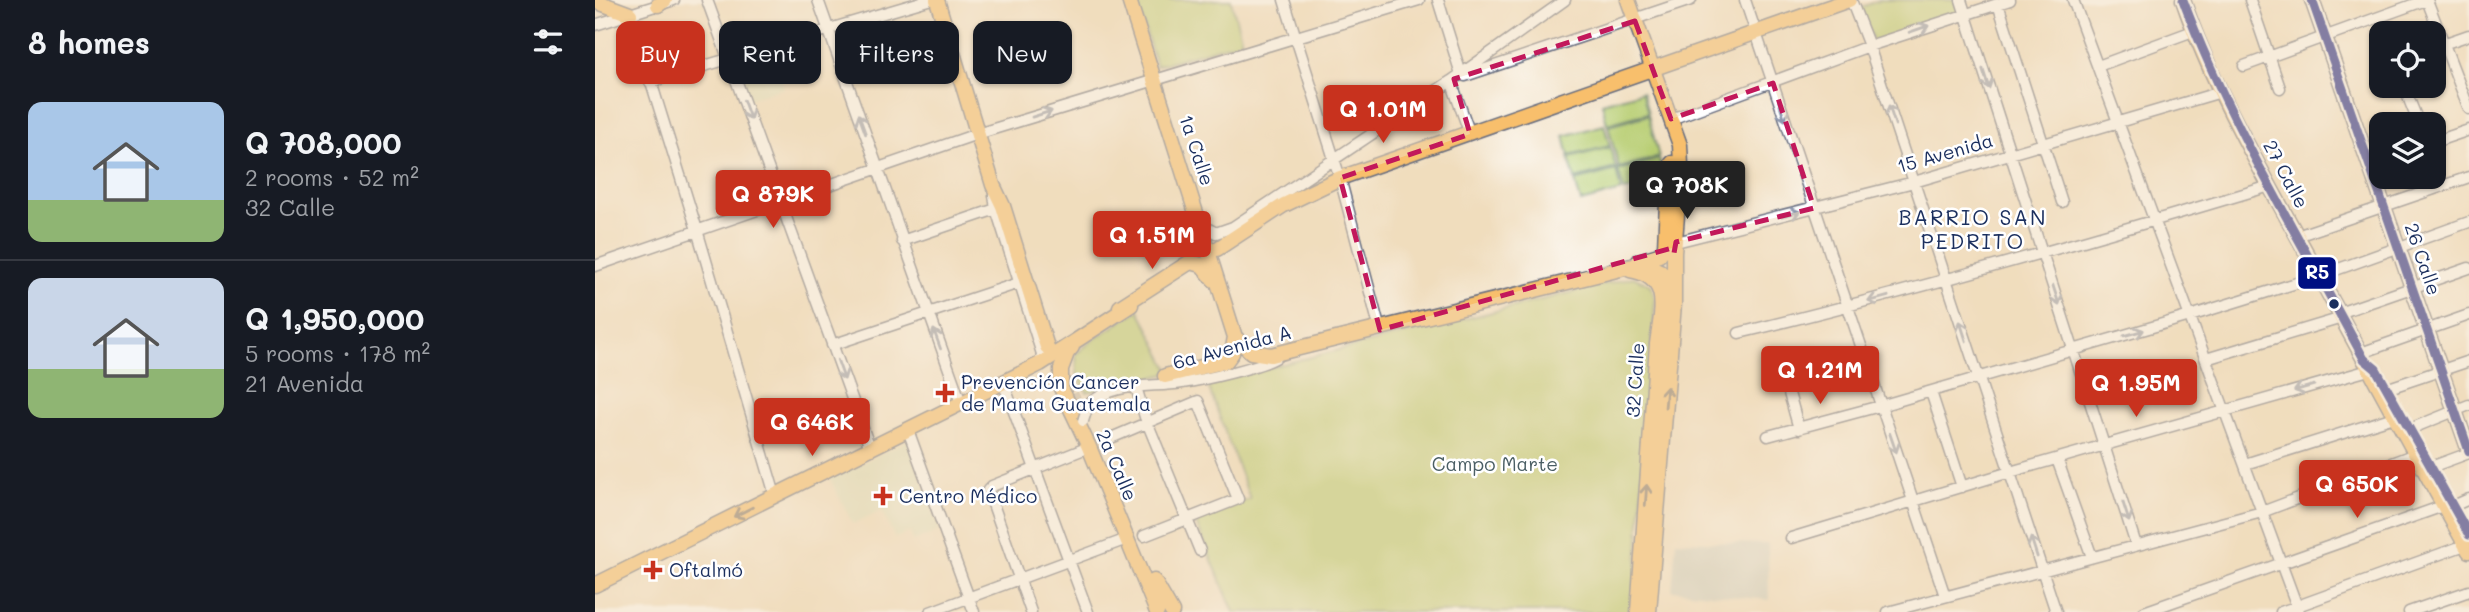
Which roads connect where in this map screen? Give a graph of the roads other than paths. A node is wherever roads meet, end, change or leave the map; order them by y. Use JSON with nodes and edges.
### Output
{"nodes":[{"id":1,"x":674,"y":0,"type":"edge"},
{"id":2,"x":707,"y":0,"type":"edge"},
{"id":3,"x":818,"y":0,"type":"edge"},
{"id":4,"x":927,"y":0,"type":"edge"},
{"id":5,"x":937,"y":0,"type":"edge"},
{"id":6,"x":1129,"y":0,"type":"edge"},
{"id":7,"x":1284,"y":0,"type":"edge"},
{"id":8,"x":1419,"y":0,"type":"edge"},
{"id":9,"x":1438,"y":0,"type":"edge"},
{"id":10,"x":1565,"y":0,"type":"edge"},
{"id":11,"x":1628,"y":0,"type":"edge"},
{"id":12,"x":1691,"y":0,"type":"edge"},
{"id":13,"x":1745,"y":0,"type":"edge"},
{"id":14,"x":1850,"y":0,"type":"edge"},
{"id":15,"x":1961,"y":0,"type":"edge"},
{"id":16,"x":2073,"y":0,"type":"edge"},
{"id":17,"x":2250,"y":0,"type":"edge"},
{"id":18,"x":2312,"y":0,"type":"edge"},
{"id":19,"x":2427,"y":0,"type":"edge"},
{"id":20,"x":2184,"y":1,"type":"edge"},
{"id":21,"x":661,"y":2,"type":"edge"},
{"id":22,"x":2004,"y":2,"type":"edge"},
{"id":23,"x":599,"y":6,"type":"edge"},
{"id":24,"x":629,"y":7,"type":"edge"},
{"id":25,"x":1965,"y":14,"type":"junction"},
{"id":26,"x":1635,"y":21,"type":"junction"},
{"id":27,"x":2435,"y":21,"type":"edge"},
{"id":28,"x":595,"y":25,"type":"edge"},
{"id":29,"x":828,"y":29,"type":"junction"},
{"id":30,"x":2193,"y":30,"type":"junction"},
{"id":31,"x":821,"y":31,"type":"edge"},
{"id":32,"x":1756,"y":33,"type":"junction"},
{"id":33,"x":719,"y":34,"type":"edge"},
{"id":34,"x":1295,"y":37,"type":"junction"},
{"id":35,"x":2325,"y":38,"type":"junction"},
{"id":36,"x":2468,"y":38,"type":"edge"},
{"id":37,"x":2446,"y":43,"type":"edge"},
{"id":38,"x":1869,"y":46,"type":"junction"},
{"id":39,"x":2446,"y":51,"type":"edge"},
{"id":40,"x":2268,"y":57,"type":"junction"},
{"id":41,"x":2098,"y":65,"type":"junction"},
{"id":42,"x":2244,"y":66,"type":"dead end"},
{"id":43,"x":1652,"y":70,"type":"junction"},
{"id":44,"x":1455,"y":78,"type":"junction"},
{"id":45,"x":1154,"y":80,"type":"junction"},
{"id":46,"x":1773,"y":83,"type":"junction"},
{"id":47,"x":651,"y":84,"type":"edge"},
{"id":48,"x":737,"y":84,"type":"edge"},
{"id":49,"x":2280,"y":88,"type":"dead end"},
{"id":50,"x":2221,"y":92,"type":"junction"},
{"id":51,"x":2468,"y":102,"type":"edge"},
{"id":52,"x":1671,"y":119,"type":"junction"},
{"id":53,"x":2119,"y":123,"type":"junction"},
{"id":54,"x":2469,"y":130,"type":"edge"},
{"id":55,"x":977,"y":134,"type":"junction"},
{"id":56,"x":1470,"y":134,"type":"junction"},
{"id":57,"x":2446,"y":138,"type":"edge"},
{"id":58,"x":2044,"y":145,"type":"junction"},
{"id":59,"x":2369,"y":145,"type":"edge"},
{"id":60,"x":2011,"y":155,"type":"junction"},
{"id":61,"x":1334,"y":158,"type":"junction"},
{"id":62,"x":877,"y":167,"type":"junction"},
{"id":63,"x":2469,"y":177,"type":"edge"},
{"id":64,"x":1340,"y":178,"type":"junction"},
{"id":65,"x":1914,"y":182,"type":"junction"},
{"id":66,"x":993,"y":185,"type":"junction"},
{"id":67,"x":2270,"y":187,"type":"junction"},
{"id":68,"x":2381,"y":189,"type":"edge"},
{"id":69,"x":1285,"y":193,"type":"junction"},
{"id":70,"x":780,"y":201,"type":"junction"},
{"id":71,"x":1667,"y":201,"type":"junction"},
{"id":72,"x":2062,"y":202,"type":"dead end"},
{"id":73,"x":2384,"y":205,"type":"junction"},
{"id":74,"x":1814,"y":208,"type":"junction"},
{"id":75,"x":996,"y":209,"type":"junction"},
{"id":76,"x":1199,"y":219,"type":"junction"},
{"id":77,"x":2156,"y":221,"type":"junction"},
{"id":78,"x":2469,"y":222,"type":"edge"},
{"id":79,"x":697,"y":230,"type":"junction"},
{"id":80,"x":2297,"y":236,"type":"junction"},
{"id":81,"x":902,"y":241,"type":"junction"},
{"id":82,"x":1675,"y":247,"type":"junction"},
{"id":83,"x":2399,"y":247,"type":"junction"},
{"id":84,"x":1217,"y":249,"type":"dead end"},
{"id":85,"x":2043,"y":253,"type":"junction"},
{"id":86,"x":595,"y":266,"type":"edge"},
{"id":87,"x":2469,"y":268,"type":"edge"},
{"id":88,"x":1614,"y":270,"type":"junction"},
{"id":89,"x":1184,"y":271,"type":"dead end"},
{"id":90,"x":2319,"y":276,"type":"junction"},
{"id":91,"x":1946,"y":280,"type":"junction"},
{"id":92,"x":1019,"y":283,"type":"junction"},
{"id":93,"x":2413,"y":288,"type":"junction"},
{"id":94,"x":1220,"y":291,"type":"junction"},
{"id":95,"x":1674,"y":304,"type":"junction"},
{"id":96,"x":1847,"y":307,"type":"junction"},
{"id":97,"x":928,"y":313,"type":"junction"},
{"id":98,"x":2469,"y":315,"type":"edge"},
{"id":99,"x":2190,"y":316,"type":"junction"},
{"id":100,"x":2341,"y":316,"type":"junction"},
{"id":101,"x":2427,"y":329,"type":"junction"},
{"id":102,"x":1380,"y":330,"type":"junction"},
{"id":103,"x":1739,"y":333,"type":"dead end"},
{"id":104,"x":1083,"y":337,"type":"junction"},
{"id":105,"x":1235,"y":337,"type":"junction"},
{"id":106,"x":832,"y":345,"type":"junction"},
{"id":107,"x":1047,"y":347,"type":"dead end"},
{"id":108,"x":2074,"y":350,"type":"junction"},
{"id":109,"x":1286,"y":352,"type":"junction"},
{"id":110,"x":2206,"y":359,"type":"junction"},
{"id":111,"x":2365,"y":361,"type":"junction"},
{"id":112,"x":2469,"y":361,"type":"edge"},
{"id":113,"x":1040,"y":363,"type":"junction"},
{"id":114,"x":2441,"y":371,"type":"junction"},
{"id":115,"x":1165,"y":376,"type":"dead end"},
{"id":116,"x":1979,"y":378,"type":"junction"},
{"id":117,"x":1003,"y":382,"type":"junction"},
{"id":118,"x":1787,"y":386,"type":"dead end"},
{"id":119,"x":1136,"y":387,"type":"junction"},
{"id":120,"x":2386,"y":388,"type":"junction"},
{"id":121,"x":1931,"y":392,"type":"junction"},
{"id":122,"x":961,"y":403,"type":"junction"},
{"id":123,"x":1880,"y":406,"type":"junction"},
{"id":124,"x":2462,"y":408,"type":"edge"},
{"id":125,"x":2225,"y":410,"type":"junction"},
{"id":126,"x":2395,"y":417,"type":"junction"},
{"id":127,"x":1084,"y":421,"type":"junction"},
{"id":128,"x":1147,"y":422,"type":"junction"},
{"id":129,"x":1799,"y":429,"type":"junction"},
{"id":130,"x":2410,"y":429,"type":"junction"},
{"id":131,"x":908,"y":430,"type":"junction"},
{"id":132,"x":1768,"y":436,"type":"dead end"},
{"id":133,"x":1111,"y":438,"type":"dead end"},
{"id":134,"x":1087,"y":443,"type":"junction"},
{"id":135,"x":2104,"y":445,"type":"junction"},
{"id":136,"x":870,"y":448,"type":"junction"},
{"id":137,"x":2469,"y":452,"type":"edge"},
{"id":138,"x":2415,"y":454,"type":"junction"},
{"id":139,"x":2057,"y":459,"type":"junction"},
{"id":140,"x":2245,"y":464,"type":"junction"},
{"id":141,"x":2431,"y":467,"type":"junction"},
{"id":142,"x":1036,"y":468,"type":"junction"},
{"id":143,"x":2010,"y":472,"type":"junction"},
{"id":144,"x":1962,"y":486,"type":"junction"},
{"id":145,"x":775,"y":495,"type":"junction"},
{"id":146,"x":2469,"y":499,"type":"edge"},
{"id":147,"x":1913,"y":501,"type":"junction"},
{"id":148,"x":2448,"y":506,"type":"junction"},
{"id":149,"x":2262,"y":512,"type":"junction"},
{"id":150,"x":1187,"y":519,"type":"junction"},
{"id":151,"x":1144,"y":536,"type":"dead end"},
{"id":152,"x":1791,"y":538,"type":"dead end"},
{"id":153,"x":1127,"y":539,"type":"junction"},
{"id":154,"x":2468,"y":544,"type":"edge"},
{"id":155,"x":2136,"y":545,"type":"junction"},
{"id":156,"x":1201,"y":551,"type":"dead end"},
{"id":157,"x":2092,"y":557,"type":"junction"},
{"id":158,"x":1070,"y":561,"type":"junction"},
{"id":159,"x":2282,"y":564,"type":"junction"},
{"id":160,"x":2042,"y":570,"type":"junction"},
{"id":161,"x":1019,"y":580,"type":"junction"},
{"id":162,"x":1154,"y":581,"type":"junction"},
{"id":163,"x":595,"y":585,"type":"edge"},
{"id":164,"x":2469,"y":591,"type":"edge"},
{"id":165,"x":1945,"y":596,"type":"junction"},
{"id":166,"x":969,"y":598,"type":"junction"},
{"id":167,"x":2298,"y":609,"type":"edge"},
{"id":168,"x":930,"y":612,"type":"edge"},
{"id":169,"x":974,"y":612,"type":"edge"},
{"id":170,"x":1031,"y":612,"type":"edge"},
{"id":171,"x":1088,"y":612,"type":"edge"},
{"id":172,"x":1157,"y":612,"type":"edge"},
{"id":173,"x":1165,"y":612,"type":"edge"},
{"id":174,"x":1172,"y":612,"type":"edge"},
{"id":175,"x":1638,"y":612,"type":"edge"},
{"id":176,"x":1649,"y":612,"type":"edge"},
{"id":177,"x":1888,"y":612,"type":"edge"},
{"id":178,"x":2056,"y":612,"type":"edge"},
{"id":179,"x":2144,"y":612,"type":"edge"},
{"id":180,"x":2281,"y":612,"type":"edge"},
{"id":181,"x":2409,"y":612,"type":"edge"}],
"edges":[{"from":1,"to":21,"type":"street"},
{"from":2,"to":33,"type":"street"},
{"from":3,"to":29,"type":"street"},
{"from":4,"to":29,"type":"street"},
{"from":5,"to":55,"type":"main road"},
{"from":6,"to":45,"type":"main road","name":"1a Calle"},
{"from":7,"to":34,"type":"street"},
{"from":8,"to":34,"type":"street"},
{"from":9,"to":44,"type":"street"},
{"from":10,"to":44,"type":"street"},
{"from":11,"to":26,"type":"main road","name":"32 Calle"},
{"from":12,"to":26,"type":"street"},
{"from":13,"to":32,"type":"street"},
{"from":14,"to":32,"type":"main road"},
{"from":14,"to":38,"type":"street"},
{"from":15,"to":25,"type":"street"},
{"from":16,"to":41,"type":"street"},
{"from":17,"to":40,"type":"street"},
{"from":18,"to":35,"type":"main road","name":"26 Calle"},
{"from":19,"to":27,"type":"street"},
{"from":19,"to":35,"type":"street"},
{"from":20,"to":30,"type":"main road","name":"27 Calle"},
{"from":21,"to":24,"type":"street"},
{"from":22,"to":25,"type":"street"},
{"from":22,"to":58,"type":"street"},
{"from":23,"to":24,"type":"main road"},
{"from":24,"to":28,"type":"street"},
{"from":38,"to":25,"type":"street","one_way":true},
{"from":25,"to":60,"type":"street","one_way":true},
{"from":26,"to":43,"type":"main road","name":"32 Calle"},
{"from":26,"to":44,"type":"street"},
{"from":29,"to":31,"type":"street"},
{"from":62,"to":29,"type":"street","one_way":true},
{"from":30,"to":41,"type":"street"},
{"from":30,"to":50,"type":"main road","name":"27 Calle"},
{"from":32,"to":43,"type":"main road"},
{"from":32,"to":46,"type":"street"},
{"from":34,"to":45,"type":"street"},
{"from":34,"to":61,"type":"street"},
{"from":35,"to":40,"type":"street"},
{"from":35,"to":59,"type":"main road","name":"26 Calle"},
{"from":36,"to":37,"type":"street"},
{"from":38,"to":46,"type":"street"},
{"from":65,"to":38,"type":"street","one_way":true},
{"from":39,"to":51,"type":"street"},
{"from":40,"to":42,"type":"street"},
{"from":40,"to":49,"type":"street"},
{"from":41,"to":53,"type":"street"},
{"from":43,"to":52,"type":"main road","name":"32 Calle"},
{"from":43,"to":56,"type":"main road"},
{"from":43,"to":71,"type":"main road","name":"32 Calle"},
{"from":44,"to":56,"type":"street"},
{"from":44,"to":61,"type":"street"},
{"from":55,"to":45,"type":"street","one_way":true},
{"from":45,"to":76,"type":"main road","name":"1a Calle"},
{"from":46,"to":52,"type":"street"},
{"from":46,"to":74,"type":"street","one_way":true},
{"from":47,"to":79,"type":"street"},
{"from":48,"to":70,"type":"street","one_way":true},
{"from":50,"to":53,"type":"street","name":"15 Avenida"},
{"from":50,"to":67,"type":"main road","name":"27 Calle"},
{"from":52,"to":82,"type":"main road","name":"32 Calle"},
{"from":53,"to":58,"type":"street","name":"15 Avenida"},
{"from":53,"to":77,"type":"street"},
{"from":54,"to":57,"type":"street"},
{"from":55,"to":62,"type":"street"},
{"from":55,"to":66,"type":"main road"},
{"from":56,"to":64,"type":"main road"},
{"from":58,"to":60,"type":"street","name":"15 Avenida"},
{"from":58,"to":72,"type":"street"},
{"from":60,"to":65,"type":"street","name":"15 Avenida"},
{"from":60,"to":85,"type":"street"},
{"from":61,"to":64,"type":"street"},
{"from":61,"to":69,"type":"street"},
{"from":62,"to":70,"type":"street"},
{"from":62,"to":81,"type":"street"},
{"from":63,"to":73,"type":"street"},
{"from":64,"to":69,"type":"main road"},
{"from":64,"to":84,"type":"main road"},
{"from":64,"to":102,"type":"street"},
{"from":65,"to":74,"type":"street","name":"15 Avenida"},
{"from":65,"to":91,"type":"street"},
{"from":66,"to":75,"type":"street"},
{"from":66,"to":107,"type":"main road"},
{"from":67,"to":77,"type":"street"},
{"from":67,"to":80,"type":"main road","name":"27 Calle"},
{"from":68,"to":73,"type":"main road","name":"26 Calle"},
{"from":69,"to":76,"type":"street"},
{"from":70,"to":79,"type":"street"},
{"from":70,"to":106,"type":"street"},
{"from":71,"to":82,"type":"main road"},
{"from":71,"to":88,"type":"main road"},
{"from":73,"to":80,"type":"street"},
{"from":73,"to":83,"type":"main road","name":"26 Calle"},
{"from":82,"to":74,"type":"street","name":"15 Avenida","one_way":true},
{"from":74,"to":96,"type":"street"},
{"from":75,"to":81,"type":"street"},
{"from":75,"to":92,"type":"street"},
{"from":76,"to":94,"type":"main road","name":"1a Calle"},
{"from":77,"to":85,"type":"street"},
{"from":77,"to":99,"type":"street"},
{"from":78,"to":83,"type":"street"},
{"from":79,"to":86,"type":"street"},
{"from":79,"to":145,"type":"street"},
{"from":80,"to":90,"type":"main road","name":"27 Calle"},
{"from":81,"to":97,"type":"street"},
{"from":82,"to":95,"type":"main road","name":"32 Calle"},
{"from":83,"to":90,"type":"street"},
{"from":83,"to":93,"type":"main road","name":"26 Calle"},
{"from":85,"to":91,"type":"street"},
{"from":85,"to":108,"type":"street","one_way":true},
{"from":87,"to":93,"type":"street"},
{"from":88,"to":95,"type":"main road","name":"32 Calle"},
{"from":88,"to":102,"type":"main road"},
{"from":175,"to":88,"type":"main road","name":"32 Calle","one_way":true},
{"from":89,"to":104,"type":"main road"},
{"from":90,"to":99,"type":"street"},
{"from":90,"to":100,"type":"main road","name":"27 Calle"},
{"from":91,"to":96,"type":"street","one_way":true},
{"from":116,"to":91,"type":"street","one_way":true},
{"from":92,"to":97,"type":"street"},
{"from":92,"to":113,"type":"street"},
{"from":93,"to":100,"type":"street"},
{"from":93,"to":101,"type":"main road","name":"26 Calle"},
{"from":94,"to":105,"type":"main road","name":"1a Calle"},
{"from":94,"to":113,"type":"main road"},
{"from":176,"to":95,"type":"main road","name":"32 Calle","one_way":true},
{"from":96,"to":103,"type":"street"},
{"from":96,"to":123,"type":"street"},
{"from":97,"to":106,"type":"street"},
{"from":122,"to":97,"type":"street","one_way":true},
{"from":98,"to":101,"type":"street"},
{"from":108,"to":99,"type":"street","one_way":true},
{"from":99,"to":110,"type":"street"},
{"from":100,"to":110,"type":"street"},
{"from":100,"to":111,"type":"main road","name":"27 Calle"},
{"from":101,"to":111,"type":"street"},
{"from":101,"to":114,"type":"main road","name":"26 Calle"},
{"from":102,"to":109,"type":"main road","name":"6a Avenida A"},
{"from":104,"to":113,"type":"main road"},
{"from":104,"to":134,"type":"main road","name":"2a Calle"},
{"from":105,"to":109,"type":"main road"},
{"from":105,"to":115,"type":"main road"},
{"from":106,"to":136,"type":"street","one_way":true},
{"from":108,"to":116,"type":"street"},
{"from":108,"to":135,"type":"street"},
{"from":109,"to":119,"type":"street","name":"6a Avenida A"},
{"from":110,"to":125,"type":"street"},
{"from":111,"to":120,"type":"street","name":"27 Calle"},
{"from":111,"to":125,"type":"street","one_way":true},
{"from":111,"to":126,"type":"main road","name":"27 Calle"},
{"from":112,"to":114,"type":"street"},
{"from":113,"to":117,"type":"main road"},
{"from":114,"to":120,"type":"street"},
{"from":114,"to":124,"type":"main road","name":"26 Calle"},
{"from":116,"to":121,"type":"street"},
{"from":116,"to":143,"type":"street"},
{"from":117,"to":122,"type":"main road"},
{"from":117,"to":142,"type":"street"},
{"from":118,"to":129,"type":"street"},
{"from":119,"to":127,"type":"street","name":"6a Avenida A","bridge":true},
{"from":119,"to":128,"type":"street"},
{"from":120,"to":130,"type":"street","name":"27 Calle"},
{"from":121,"to":123,"type":"street"},
{"from":121,"to":144,"type":"street"},
{"from":122,"to":131,"type":"main road"},
{"from":123,"to":129,"type":"street"},
{"from":123,"to":147,"type":"street","one_way":true},
{"from":124,"to":130,"type":"street"},
{"from":124,"to":137,"type":"main road","name":"26 Calle"},
{"from":125,"to":135,"type":"street"},
{"from":125,"to":140,"type":"street"},
{"from":126,"to":138,"type":"main road","name":"27 Calle"},
{"from":126,"to":140,"type":"street"},
{"from":127,"to":134,"type":"street","name":"6a Avenida A"},
{"from":127,"to":162,"type":"main road","name":"2a Calle"},
{"from":128,"to":133,"type":"street"},
{"from":128,"to":150,"type":"street"},
{"from":128,"to":150,"type":"street"},
{"from":129,"to":132,"type":"street"},
{"from":130,"to":141,"type":"street","name":"27 Calle"},
{"from":131,"to":136,"type":"main road"},
{"from":131,"to":166,"type":"street"},
{"from":134,"to":142,"type":"street"},
{"from":134,"to":153,"type":"main road","name":"2a Calle"},
{"from":135,"to":139,"type":"street"},
{"from":135,"to":155,"type":"street","one_way":true},
{"from":136,"to":145,"type":"main road"},
{"from":137,"to":141,"type":"street"},
{"from":138,"to":148,"type":"main road","name":"27 Calle"},
{"from":138,"to":149,"type":"street"},
{"from":139,"to":143,"type":"street"},
{"from":139,"to":157,"type":"street"},
{"from":140,"to":149,"type":"street"},
{"from":141,"to":148,"type":"street","name":"27 Calle"},
{"from":142,"to":158,"type":"street"},
{"from":142,"to":161,"type":"street"},
{"from":143,"to":144,"type":"street"},
{"from":160,"to":143,"type":"street","one_way":true},
{"from":144,"to":147,"type":"street"},
{"from":145,"to":163,"type":"main road","one_way":true},
{"from":146,"to":148,"type":"street"},
{"from":147,"to":152,"type":"street"},
{"from":147,"to":165,"type":"street"},
{"from":148,"to":154,"type":"main road","name":"27 Calle"},
{"from":148,"to":159,"type":"street"},
{"from":149,"to":155,"type":"street"},
{"from":149,"to":159,"type":"street"},
{"from":150,"to":151,"type":"street"},
{"from":150,"to":156,"type":"street"},
{"from":153,"to":158,"type":"street"},
{"from":153,"to":172,"type":"main road","name":"2a Calle"},
{"from":154,"to":167,"type":"street"},
{"from":155,"to":157,"type":"street"},
{"from":157,"to":160,"type":"street"},
{"from":158,"to":161,"type":"street"},
{"from":158,"to":171,"type":"street"},
{"from":159,"to":167,"type":"street"},
{"from":159,"to":179,"type":"street"},
{"from":160,"to":165,"type":"street"},
{"from":160,"to":178,"type":"street"},
{"from":161,"to":166,"type":"street"},
{"from":161,"to":170,"type":"street"},
{"from":162,"to":173,"type":"main road","name":"2a Calle"},
{"from":162,"to":174,"type":"main road"},
{"from":164,"to":181,"type":"street"},
{"from":165,"to":177,"type":"street"},
{"from":166,"to":168,"type":"street"},
{"from":166,"to":169,"type":"street"},
{"from":167,"to":180,"type":"street"}]}
